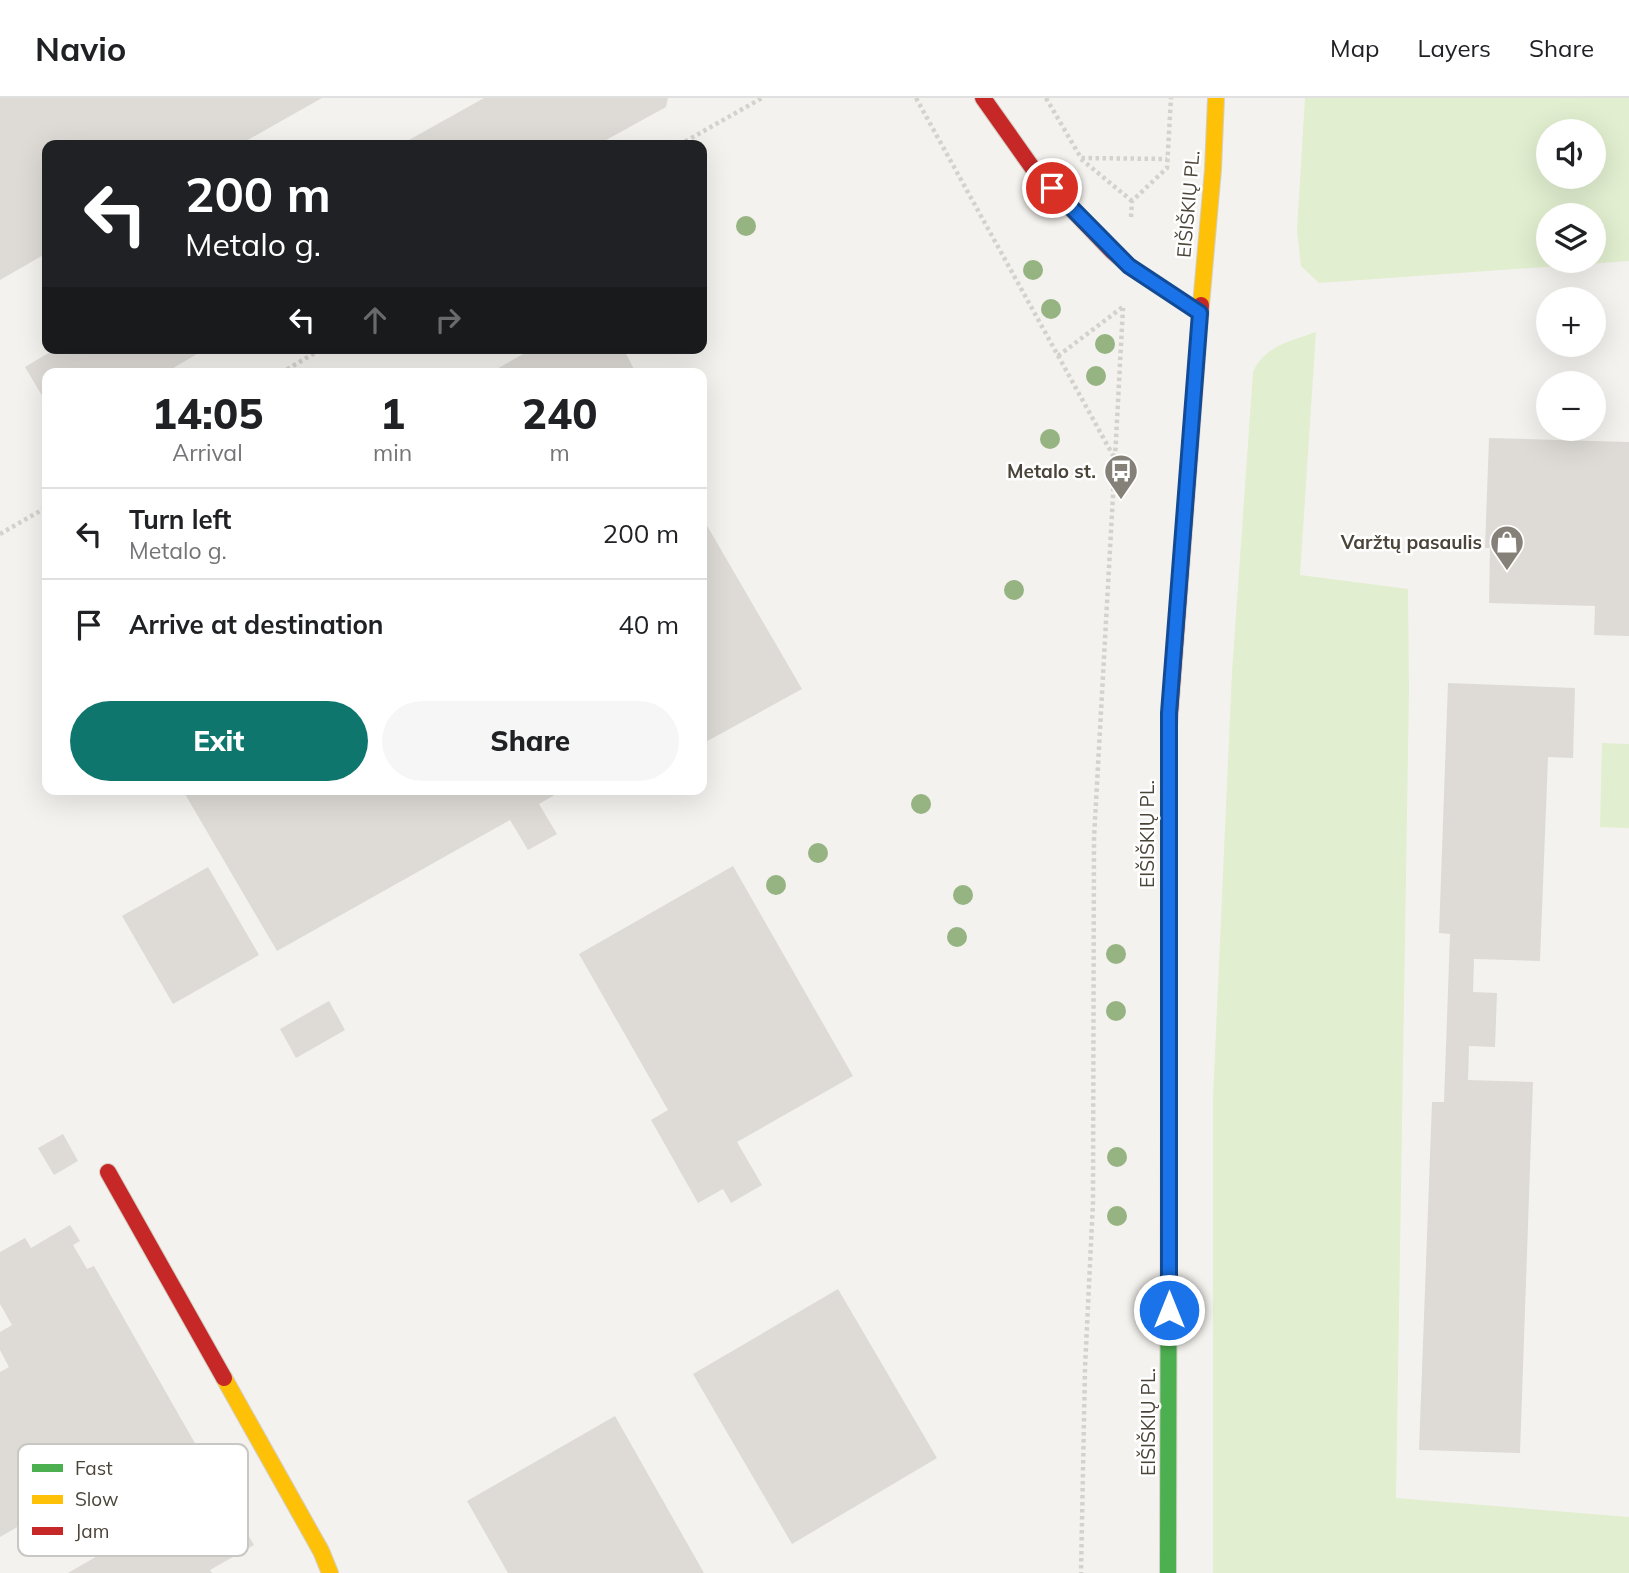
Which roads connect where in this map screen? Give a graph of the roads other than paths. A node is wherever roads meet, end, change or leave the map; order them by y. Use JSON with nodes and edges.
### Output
{"nodes":[{"id":1,"x":983,"y":98,"type":"edge"},
{"id":2,"x":1216,"y":98,"type":"edge"},
{"id":3,"x":1200,"y":313,"type":"junction"},
{"id":4,"x":108,"y":1172,"type":"dead end"},
{"id":5,"x":330,"y":1573,"type":"edge"},
{"id":6,"x":1168,"y":1573,"type":"edge"}],
"edges":[{"from":1,"to":3,"type":"main road"},
{"from":2,"to":3,"type":"main road","name":"EIŠIŠKIŲ PL."},
{"from":3,"to":6,"type":"main road","name":"EIŠIŠKIŲ PL."},
{"from":4,"to":5,"type":"main road"}]}
